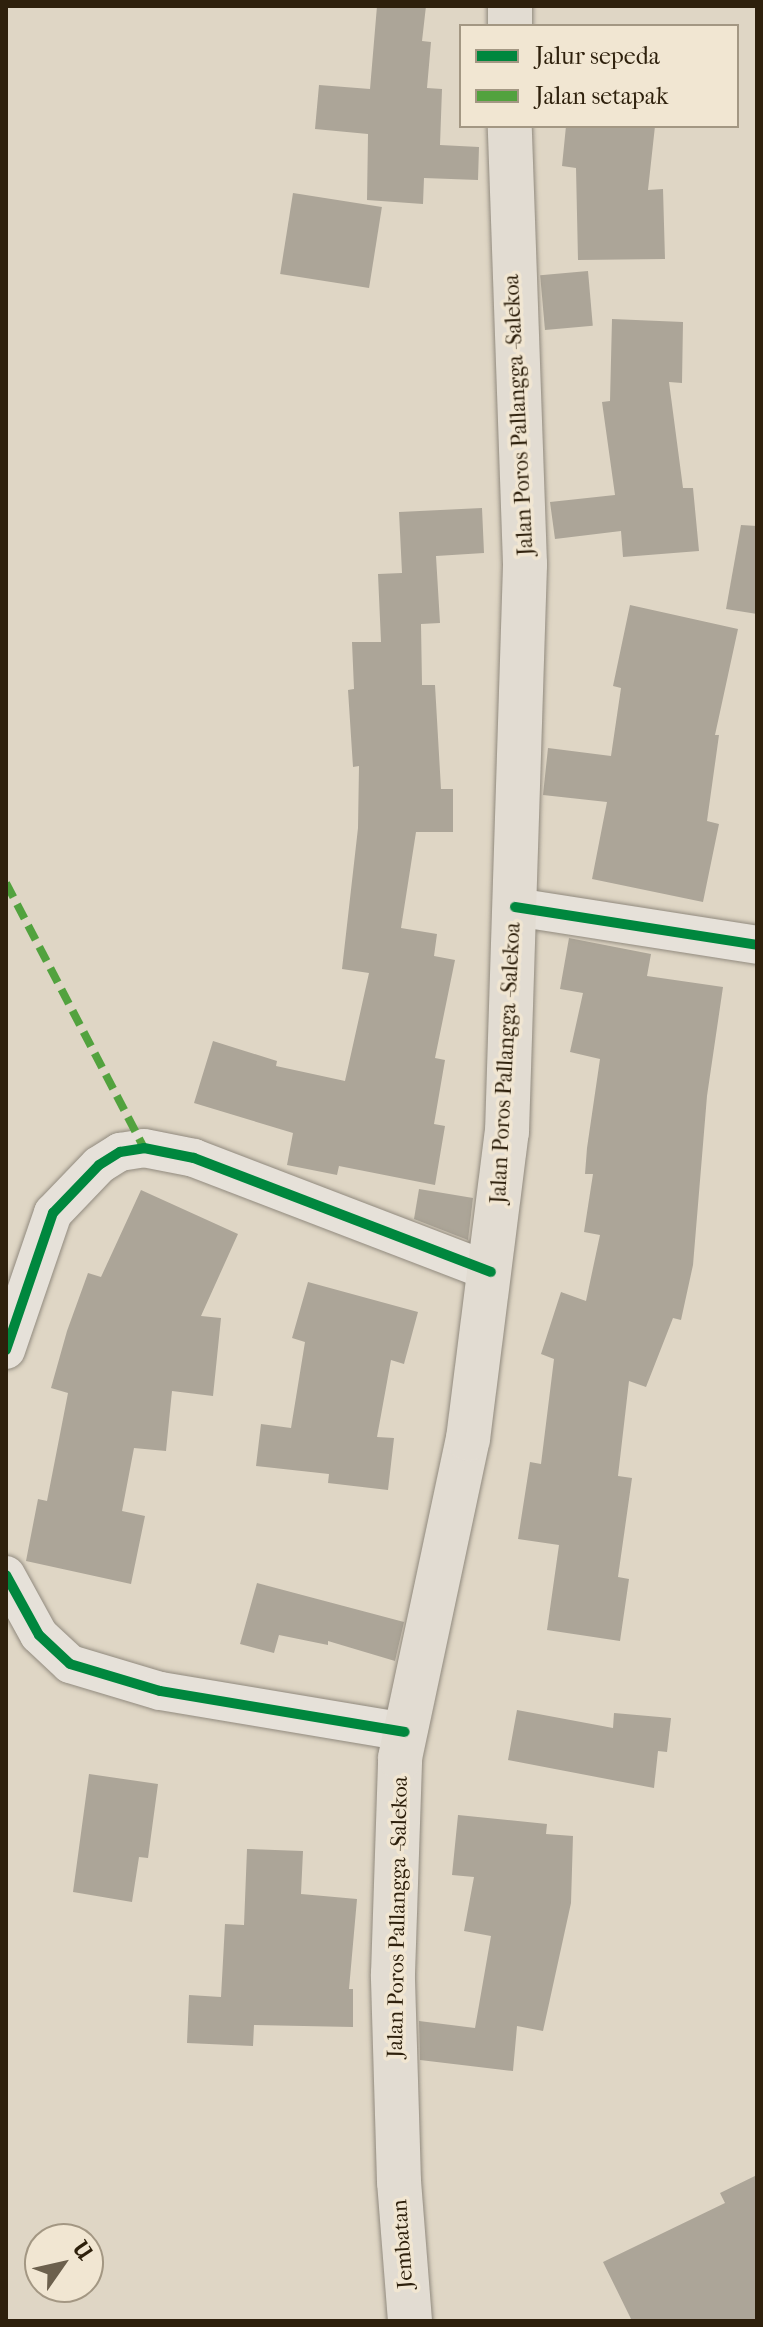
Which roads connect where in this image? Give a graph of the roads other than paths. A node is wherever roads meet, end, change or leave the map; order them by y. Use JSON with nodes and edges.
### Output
{"nodes":[{"id":1,"x":510,"y":128,"type":"edge"},
{"id":2,"x":515,"y":907,"type":"junction"},
{"id":3,"x":757,"y":945,"type":"edge"},
{"id":4,"x":491,"y":1272,"type":"junction"},
{"id":5,"x":6,"y":1350,"type":"edge"},
{"id":6,"x":6,"y":1575,"type":"edge"},
{"id":7,"x":405,"y":1732,"type":"junction"},
{"id":8,"x":399,"y":2182,"type":"joint"},
{"id":9,"x":409,"y":2313,"type":"edge"}],
"edges":[{"from":1,"to":2,"type":"main road","name":"Jalan Poros Pallangga -Salekoa"},
{"from":2,"to":3,"type":"street"},
{"from":2,"to":4,"type":"main road","name":"Jalan Poros Pallangga -Salekoa"},
{"from":4,"to":5,"type":"street"},
{"from":4,"to":7,"type":"main road","name":"Jalan Poros Pallangga -Salekoa"},
{"from":6,"to":7,"type":"street"},
{"from":7,"to":8,"type":"main road","name":"Jalan Poros Pallangga -Salekoa"},
{"from":8,"to":9,"type":"main road","name":"Jembatan"}]}
